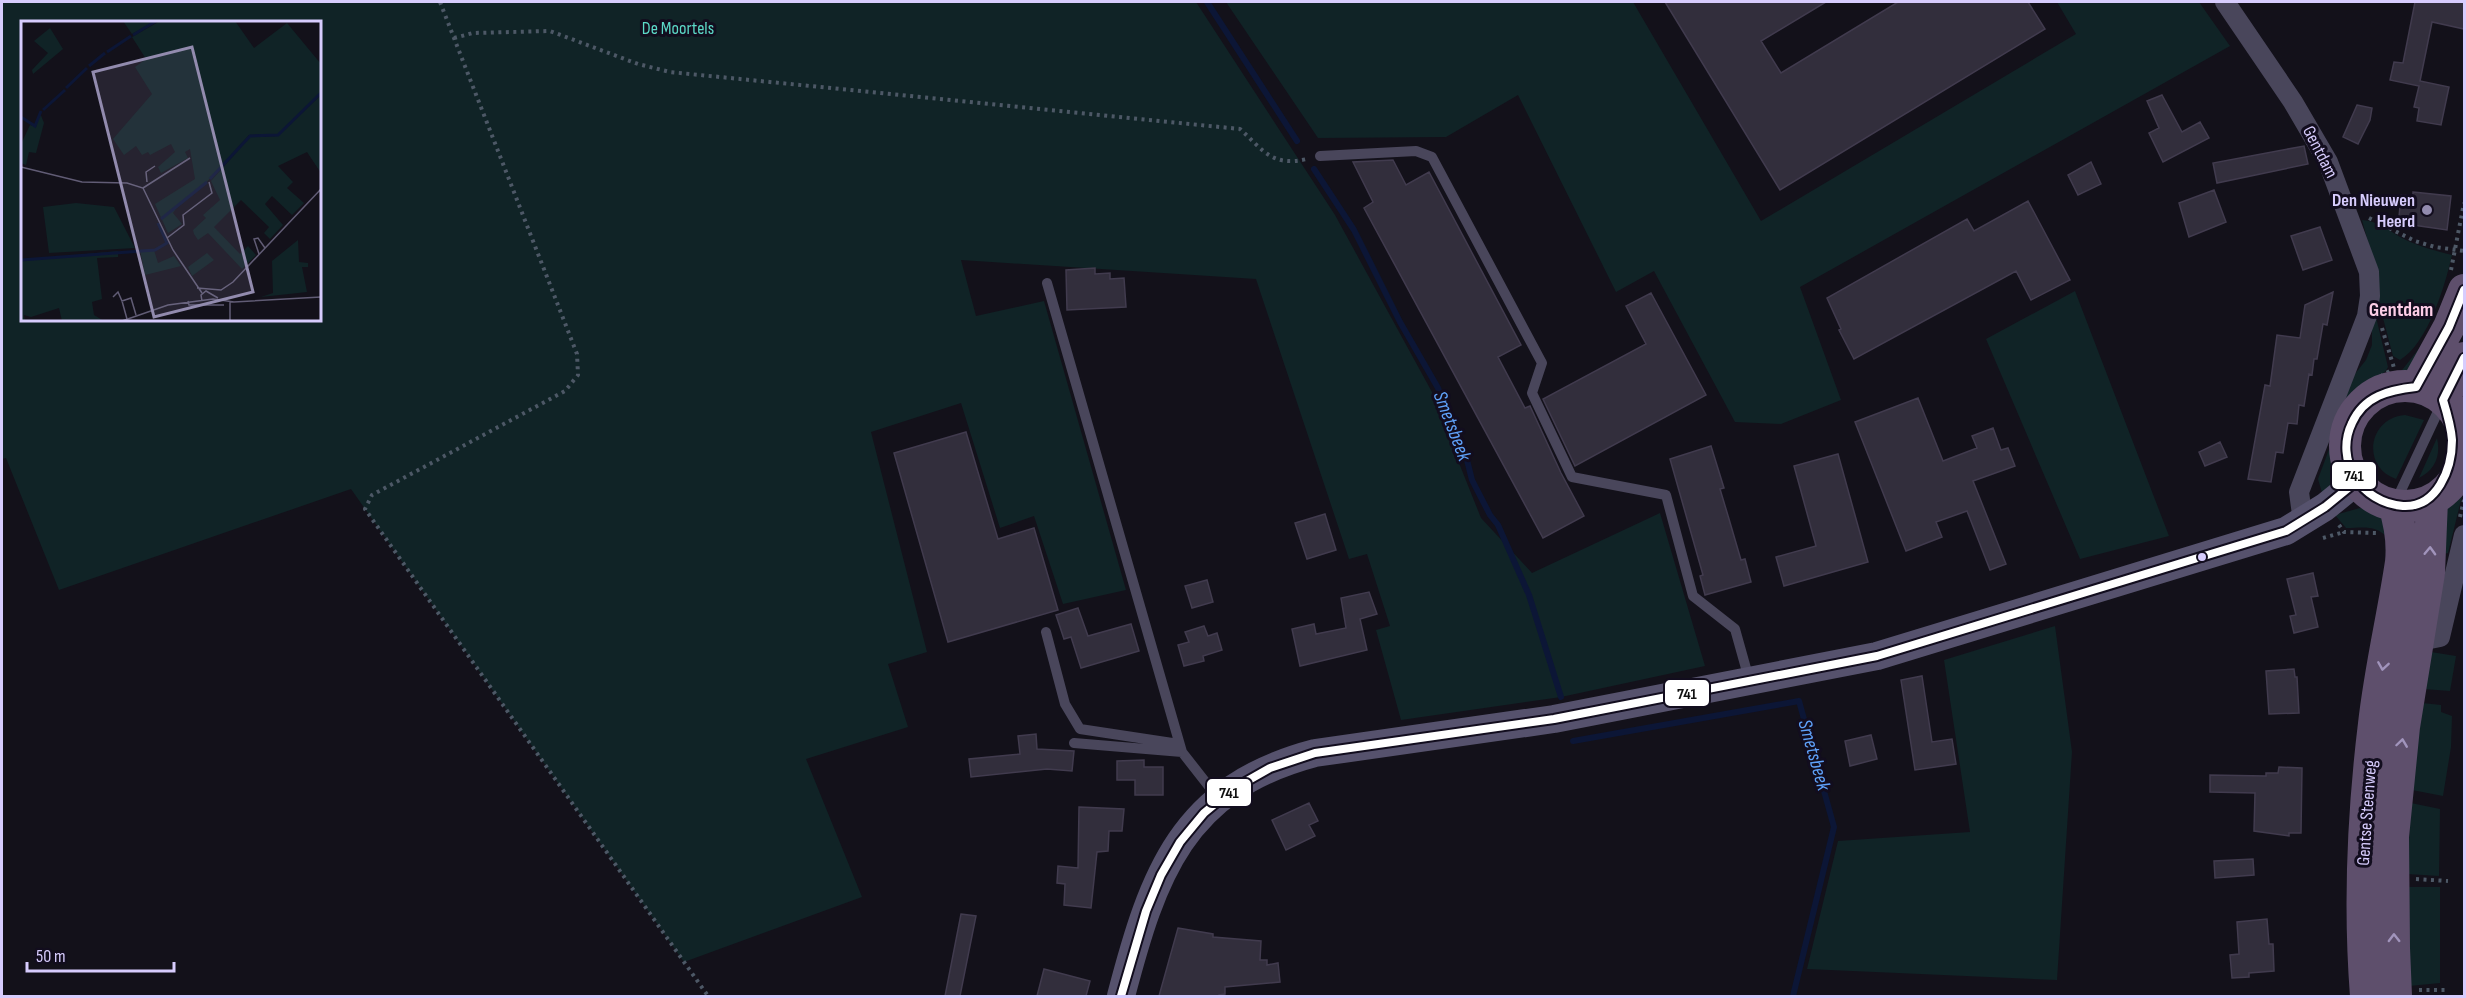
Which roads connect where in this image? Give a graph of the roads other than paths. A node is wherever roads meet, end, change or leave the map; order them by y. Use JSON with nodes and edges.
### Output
{"nodes":[{"id":1,"x":2225,"y":2,"type":"edge"},
{"id":2,"x":1320,"y":156,"type":"road end"},
{"id":3,"x":1047,"y":283,"type":"dead end"},
{"id":4,"x":2464,"y":290,"type":"edge"},
{"id":5,"x":2457,"y":330,"type":"edge"},
{"id":6,"x":2464,"y":358,"type":"edge"},
{"id":7,"x":2420,"y":383,"type":"junction"},
{"id":8,"x":2357,"y":481,"type":"junction"},
{"id":9,"x":2432,"y":500,"type":"junction"},
{"id":10,"x":2394,"y":505,"type":"junction"},
{"id":11,"x":2314,"y":530,"type":"junction"},
{"id":12,"x":2464,"y":536,"type":"edge"},
{"id":13,"x":1046,"y":632,"type":"dead end"},
{"id":14,"x":2404,"y":634,"type":"junction"},
{"id":15,"x":1750,"y":682,"type":"junction"},
{"id":16,"x":1074,"y":743,"type":"dead end"},
{"id":17,"x":1180,"y":748,"type":"junction"},
{"id":18,"x":1219,"y":798,"type":"junction"},
{"id":19,"x":1121,"y":996,"type":"edge"},
{"id":20,"x":2366,"y":996,"type":"edge"},
{"id":21,"x":2396,"y":996,"type":"edge"}],
"edges":[{"from":1,"to":11,"type":"street","name":"Gentdam"},
{"from":2,"to":15,"type":"lane"},
{"from":3,"to":17,"type":"lane"},
{"from":4,"to":5,"type":"main road"},
{"from":5,"to":7,"type":"main road"},
{"from":6,"to":7,"type":"main road"},
{"from":7,"to":8,"type":"main road"},
{"from":7,"to":9,"type":"main road"},
{"from":7,"to":10,"type":"lane"},
{"from":8,"to":10,"type":"main road"},
{"from":8,"to":11,"type":"street"},
{"from":9,"to":10,"type":"main road"},
{"from":14,"to":9,"type":"main road","name":"Gentse Steenweg","one_way":true},
{"from":10,"to":14,"type":"main road","name":"Gentse Steenweg"},
{"from":11,"to":15,"type":"street"},
{"from":12,"to":14,"type":"street"},
{"from":13,"to":17,"type":"lane"},
{"from":14,"to":20,"type":"main road","name":"Gentse Steenweg","one_way":true},
{"from":21,"to":14,"type":"main road","name":"Gentse Steenweg","one_way":true},
{"from":15,"to":18,"type":"street"},
{"from":16,"to":17,"type":"lane"},
{"from":17,"to":18,"type":"lane"},
{"from":18,"to":19,"type":"street"}]}
